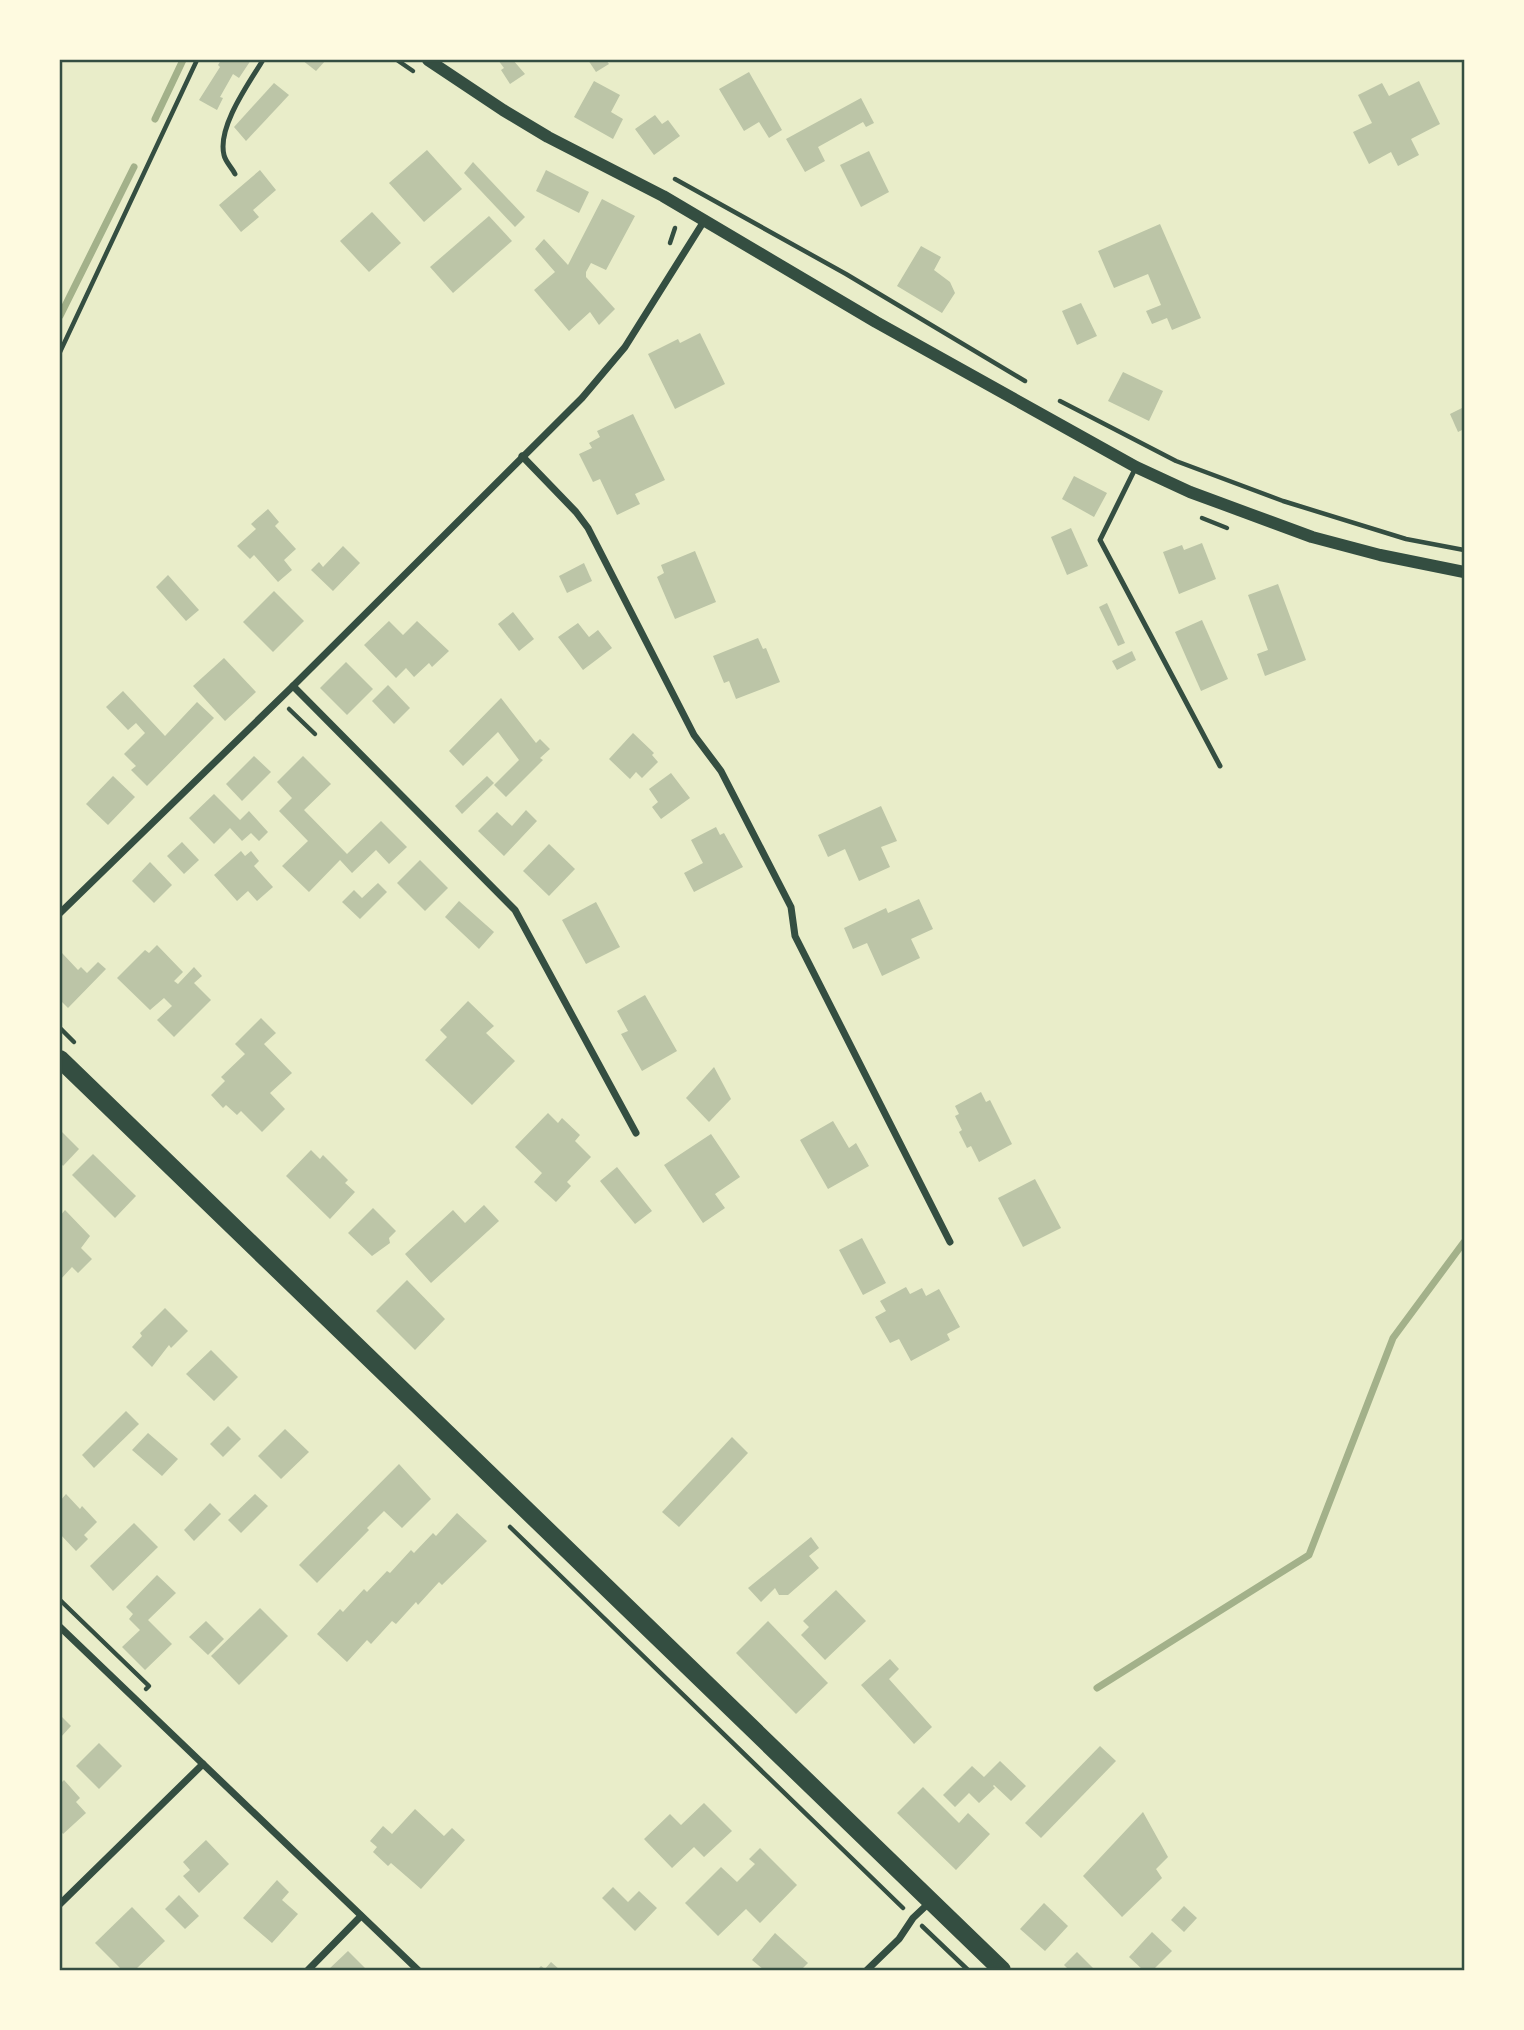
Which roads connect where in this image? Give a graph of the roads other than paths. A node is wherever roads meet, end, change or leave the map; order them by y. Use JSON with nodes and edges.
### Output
{"nodes":[{"id":1,"x":263,"y":60,"type":"edge"},
{"id":2,"x":428,"y":60,"type":"edge"},
{"id":3,"x":235,"y":174,"type":"dead end"},
{"id":4,"x":704,"y":221,"type":"junction"},
{"id":5,"x":523,"y":456,"type":"junction"},
{"id":6,"x":1136,"y":467,"type":"junction"},
{"id":7,"x":1465,"y":572,"type":"edge"},
{"id":8,"x":293,"y":686,"type":"junction"},
{"id":9,"x":1220,"y":765,"type":"dead end"},
{"id":10,"x":60,"y":913,"type":"edge"},
{"id":11,"x":60,"y":1059,"type":"edge"},
{"id":12,"x":636,"y":1133,"type":"dead end"},
{"id":13,"x":950,"y":1242,"type":"dead end"},
{"id":14,"x":60,"y":1627,"type":"edge"},
{"id":15,"x":203,"y":1764,"type":"junction"},
{"id":16,"x":930,"y":1901,"type":"junction"},
{"id":17,"x":60,"y":1904,"type":"edge"},
{"id":18,"x":361,"y":1916,"type":"junction"},
{"id":19,"x":307,"y":1970,"type":"edge"},
{"id":20,"x":418,"y":1970,"type":"edge"},
{"id":21,"x":867,"y":1970,"type":"edge"},
{"id":22,"x":1002,"y":1970,"type":"edge"}],
"edges":[{"from":1,"to":3,"type":"lane"},
{"from":2,"to":4,"type":"street"},
{"from":4,"to":5,"type":"street"},
{"from":4,"to":6,"type":"street"},
{"from":5,"to":8,"type":"street"},
{"from":5,"to":13,"type":"street"},
{"from":6,"to":7,"type":"street"},
{"from":6,"to":9,"type":"lane"},
{"from":8,"to":10,"type":"street"},
{"from":8,"to":12,"type":"street"},
{"from":11,"to":16,"type":"main road"},
{"from":14,"to":15,"type":"street"},
{"from":15,"to":17,"type":"street"},
{"from":15,"to":18,"type":"street"},
{"from":16,"to":21,"type":"street"},
{"from":16,"to":22,"type":"main road"},
{"from":18,"to":19,"type":"street"},
{"from":18,"to":20,"type":"street"}]}
